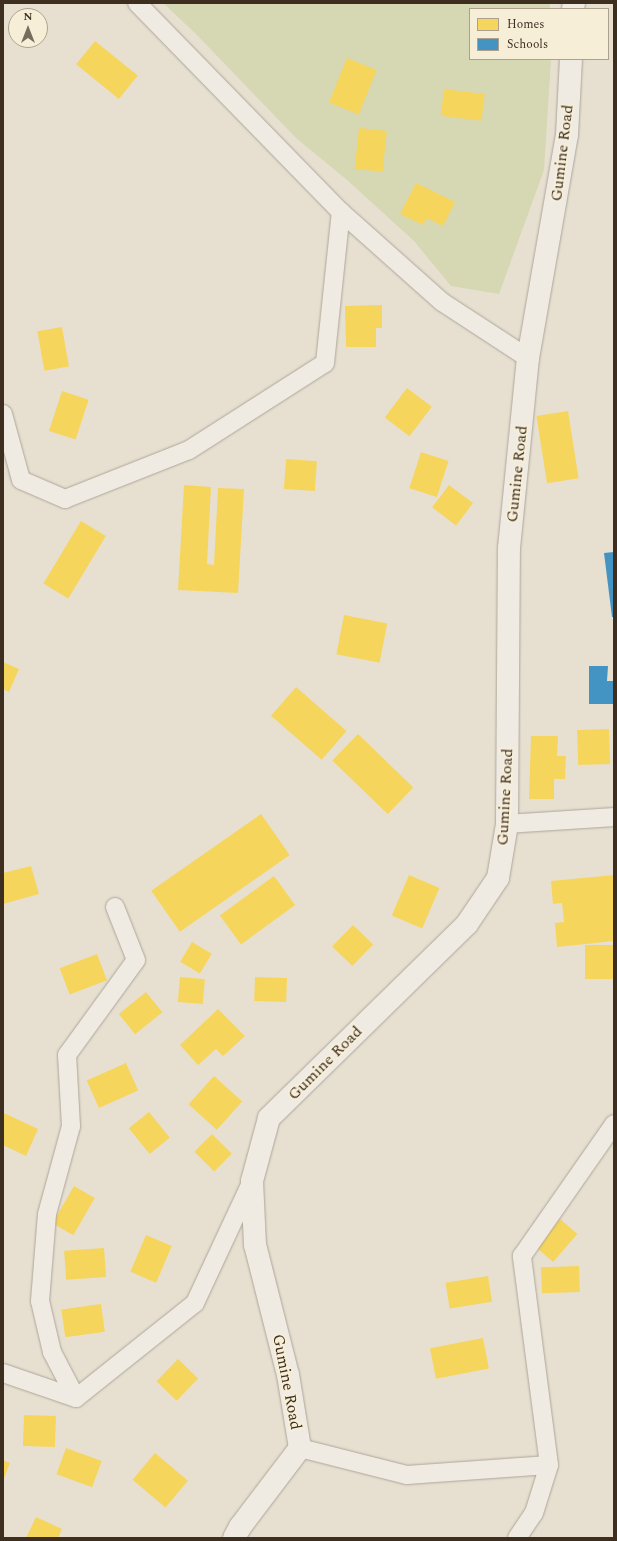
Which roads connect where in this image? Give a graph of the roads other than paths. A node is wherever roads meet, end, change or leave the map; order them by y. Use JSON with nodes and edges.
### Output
{"nodes":[{"id":1,"x":137,"y":3,"type":"edge"},
{"id":2,"x":571,"y":60,"type":"edge"},
{"id":3,"x":341,"y":212,"type":"junction"},
{"id":4,"x":528,"y":358,"type":"junction"},
{"id":5,"x":3,"y":414,"type":"edge"},
{"id":6,"x":614,"y":817,"type":"edge"},
{"id":7,"x":507,"y":824,"type":"junction"},
{"id":8,"x":115,"y":907,"type":"dead end"},
{"id":9,"x":614,"y":1124,"type":"edge"},
{"id":10,"x":252,"y":1181,"type":"junction"},
{"id":11,"x":3,"y":1373,"type":"edge"},
{"id":12,"x":76,"y":1398,"type":"junction"},
{"id":13,"x":300,"y":1448,"type":"junction"},
{"id":14,"x":549,"y":1465,"type":"junction"},
{"id":15,"x":234,"y":1538,"type":"edge"},
{"id":16,"x":517,"y":1538,"type":"edge"}],
"edges":[{"from":1,"to":3,"type":"street"},
{"from":2,"to":4,"type":"main road","name":"Gumine Road"},
{"from":3,"to":4,"type":"street"},
{"from":3,"to":5,"type":"street"},
{"from":4,"to":7,"type":"main road","name":"Gumine Road"},
{"from":6,"to":7,"type":"street"},
{"from":7,"to":10,"type":"main road","name":"Gumine Road"},
{"from":8,"to":12,"type":"street"},
{"from":9,"to":14,"type":"street"},
{"from":10,"to":12,"type":"street"},
{"from":10,"to":13,"type":"main road","name":"Gumine Road"},
{"from":11,"to":12,"type":"street"},
{"from":13,"to":14,"type":"street"},
{"from":13,"to":15,"type":"main road","name":"Gumine Road"},
{"from":14,"to":16,"type":"street"}]}
